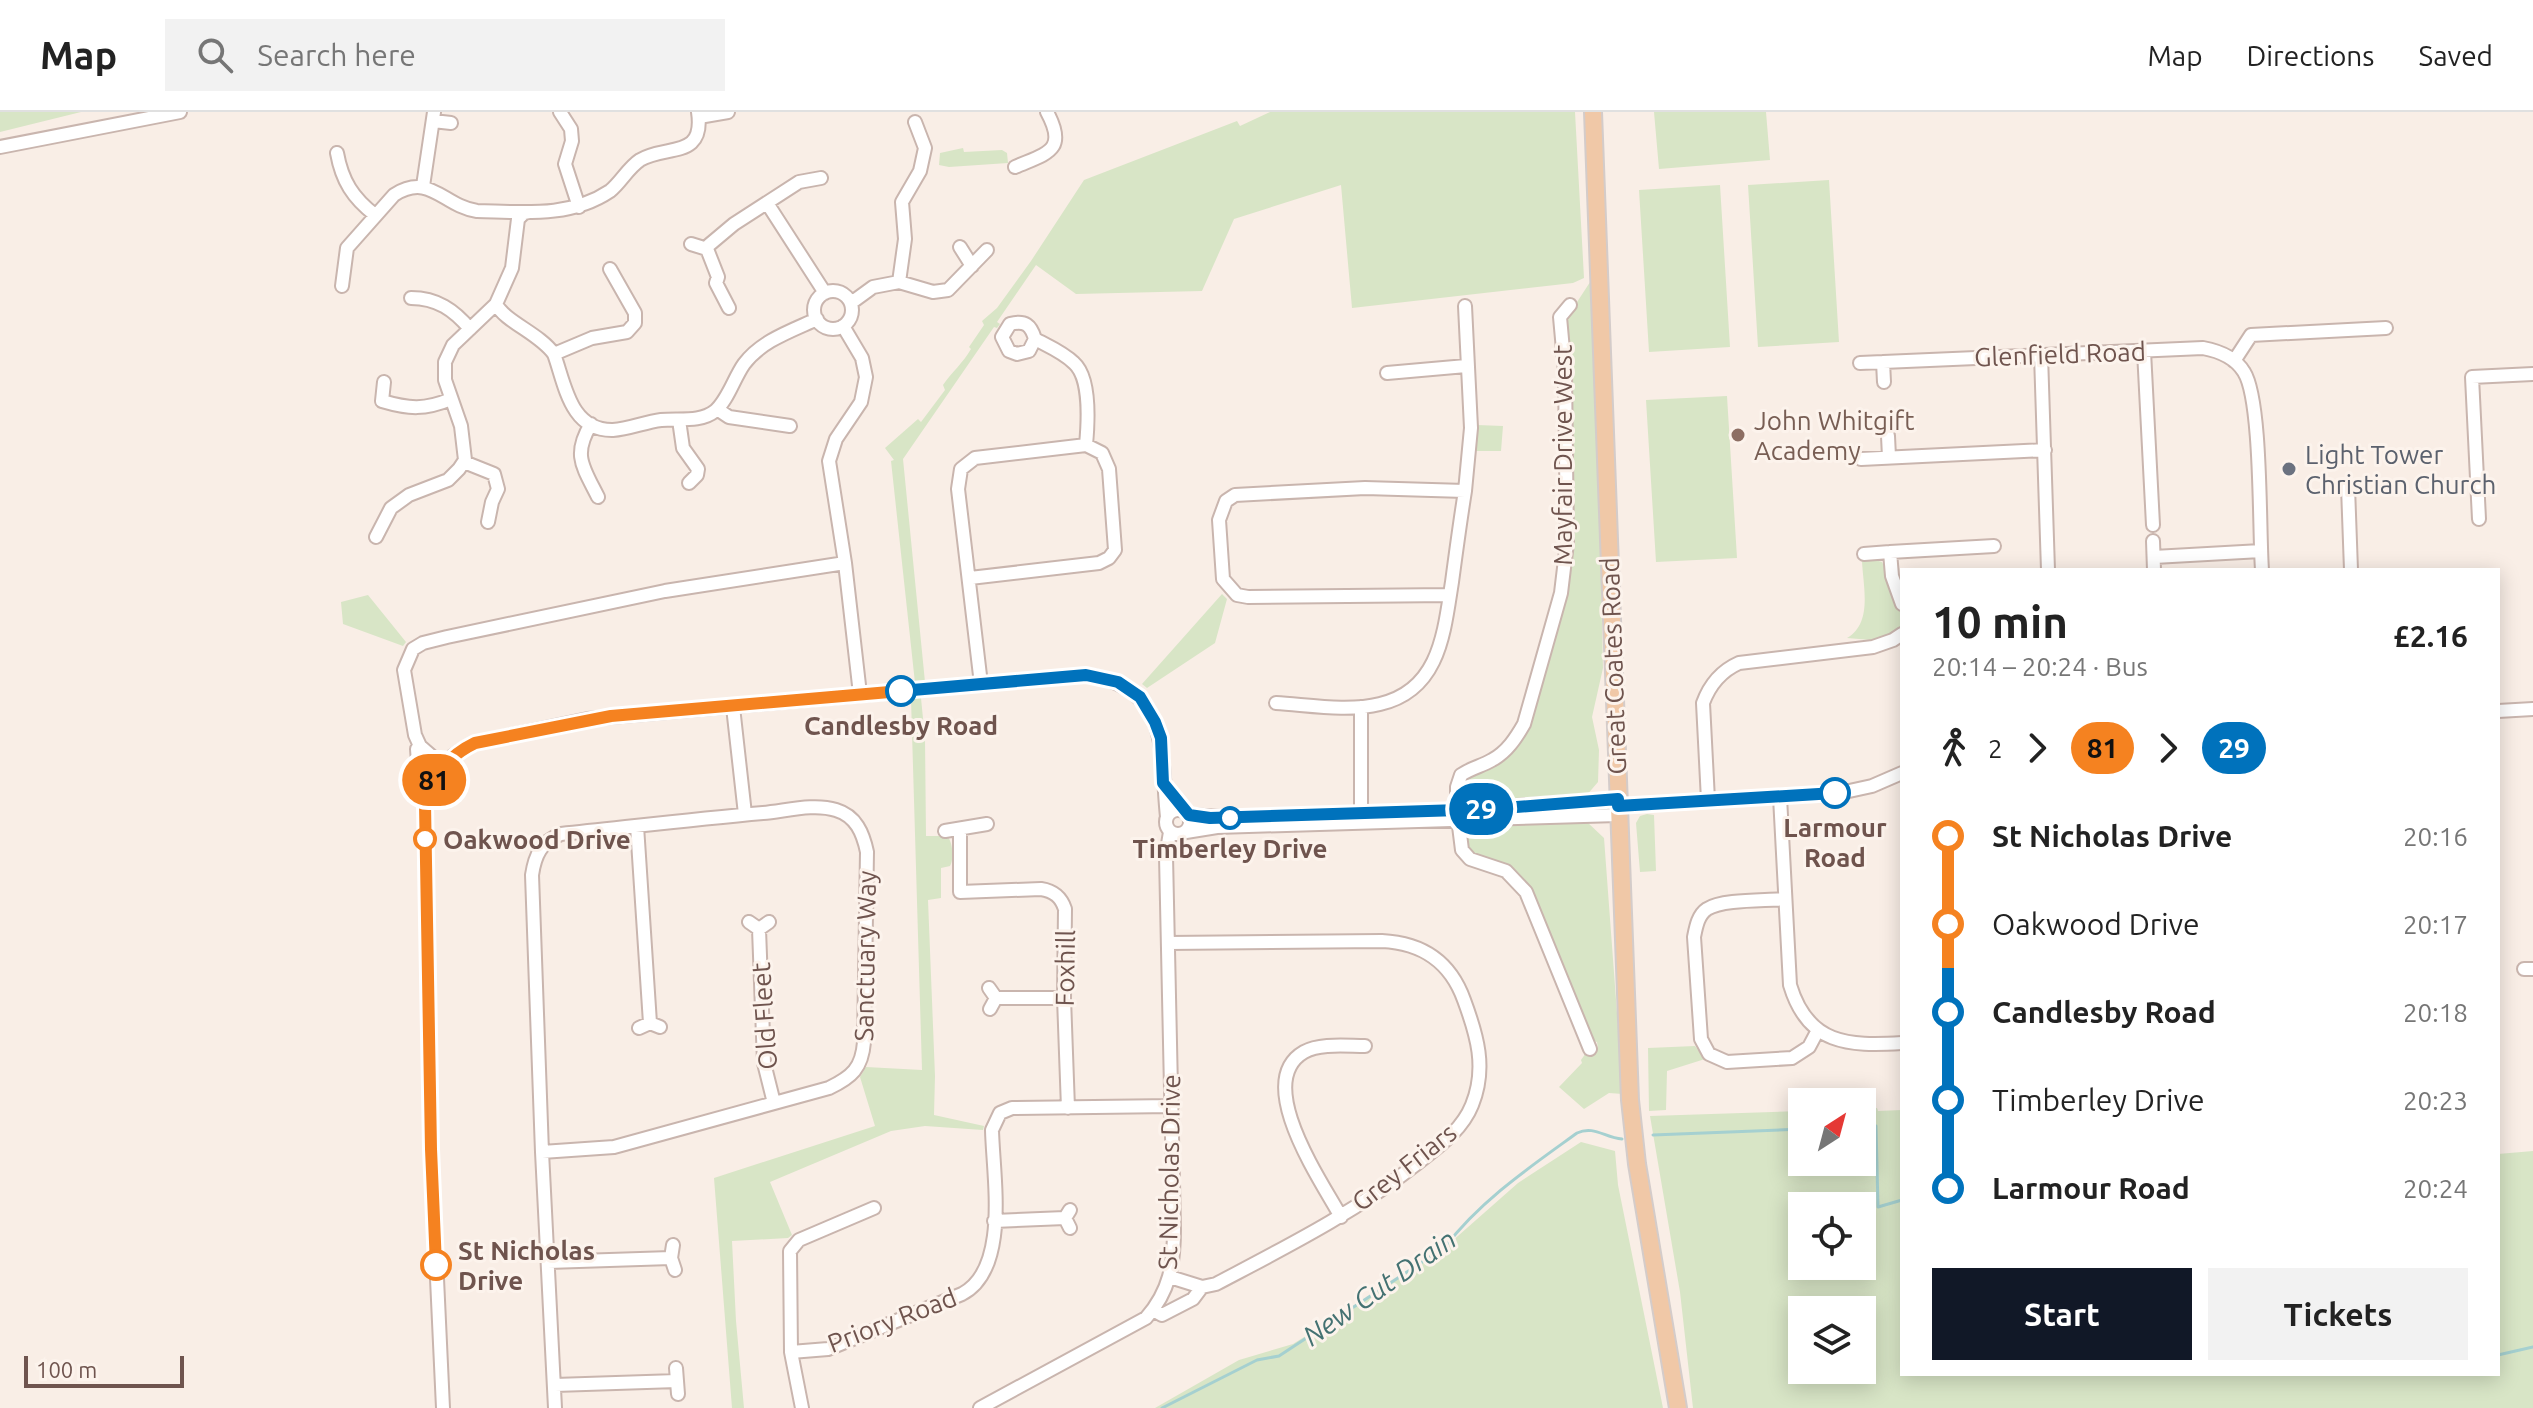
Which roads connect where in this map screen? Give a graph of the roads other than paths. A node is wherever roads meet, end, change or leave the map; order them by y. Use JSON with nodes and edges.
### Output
{"nodes":[{"id":1,"x":180,"y":112,"type":"edge"},
{"id":2,"x":560,"y":112,"type":"edge"},
{"id":3,"x":728,"y":112,"type":"edge"},
{"id":4,"x":1047,"y":112,"type":"edge"},
{"id":5,"x":1593,"y":112,"type":"edge"},
{"id":6,"x":699,"y":114,"type":"edge"},
{"id":7,"x":434,"y":116,"type":"edge"},
{"id":8,"x":915,"y":122,"type":"dead end"},
{"id":9,"x":451,"y":123,"type":"dead end"},
{"id":10,"x":0,"y":147,"type":"edge"},
{"id":11,"x":337,"y":153,"type":"dead end"},
{"id":12,"x":1015,"y":167,"type":"dead end"},
{"id":13,"x":821,"y":178,"type":"dead end"},
{"id":14,"x":423,"y":186,"type":"junction"},
{"id":15,"x":767,"y":203,"type":"junction"},
{"id":16,"x":579,"y":207,"type":"junction"},
{"id":17,"x":529,"y":212,"type":"junction"},
{"id":18,"x":375,"y":215,"type":"junction"},
{"id":19,"x":691,"y":244,"type":"dead end"},
{"id":20,"x":960,"y":247,"type":"dead end"},
{"id":21,"x":707,"y":249,"type":"junction"},
{"id":22,"x":987,"y":250,"type":"dead end"},
{"id":23,"x":972,"y":266,"type":"junction"},
{"id":24,"x":610,"y":269,"type":"dead end"},
{"id":25,"x":899,"y":282,"type":"junction"},
{"id":26,"x":342,"y":286,"type":"dead end"},
{"id":27,"x":825,"y":293,"type":"junction"},
{"id":28,"x":411,"y":298,"type":"dead end"},
{"id":29,"x":851,"y":303,"type":"junction"},
{"id":30,"x":496,"y":304,"type":"junction"},
{"id":31,"x":1570,"y":305,"type":"dead end"},
{"id":32,"x":1465,"y":306,"type":"dead end"},
{"id":33,"x":729,"y":308,"type":"dead end"},
{"id":34,"x":817,"y":319,"type":"junction"},
{"id":35,"x":843,"y":326,"type":"junction"},
{"id":36,"x":2386,"y":328,"type":"dead end"},
{"id":37,"x":470,"y":329,"type":"junction"},
{"id":38,"x":1035,"y":339,"type":"dead end"},
{"id":39,"x":2144,"y":351,"type":"junction"},
{"id":40,"x":554,"y":354,"type":"junction"},
{"id":41,"x":2041,"y":355,"type":"junction"},
{"id":42,"x":2234,"y":361,"type":"junction"},
{"id":43,"x":1883,"y":362,"type":"junction"},
{"id":44,"x":1860,"y":363,"type":"dead end"},
{"id":45,"x":1466,"y":366,"type":"junction"},
{"id":46,"x":1387,"y":373,"type":"dead end"},
{"id":47,"x":2533,"y":374,"type":"edge"},
{"id":48,"x":384,"y":382,"type":"dead end"},
{"id":49,"x":1884,"y":382,"type":"dead end"},
{"id":50,"x":451,"y":399,"type":"junction"},
{"id":51,"x":717,"y":409,"type":"junction"},
{"id":52,"x":679,"y":420,"type":"junction"},
{"id":53,"x":591,"y":424,"type":"junction"},
{"id":54,"x":790,"y":426,"type":"dead end"},
{"id":55,"x":1888,"y":436,"type":"dead end"},
{"id":56,"x":1086,"y":445,"type":"junction"},
{"id":57,"x":2045,"y":450,"type":"junction"},
{"id":58,"x":1889,"y":457,"type":"junction"},
{"id":59,"x":1861,"y":459,"type":"dead end"},
{"id":60,"x":464,"y":462,"type":"junction"},
{"id":61,"x":689,"y":483,"type":"dead end"},
{"id":62,"x":2348,"y":487,"type":"dead end"},
{"id":63,"x":1465,"y":491,"type":"junction"},
{"id":64,"x":598,"y":497,"type":"dead end"},
{"id":65,"x":2479,"y":519,"type":"dead end"},
{"id":66,"x":488,"y":522,"type":"dead end"},
{"id":67,"x":2153,"y":525,"type":"dead end"},
{"id":68,"x":376,"y":537,"type":"dead end"},
{"id":69,"x":2153,"y":541,"type":"dead end"},
{"id":70,"x":1994,"y":546,"type":"dead end"},
{"id":71,"x":2261,"y":551,"type":"junction"},
{"id":72,"x":1890,"y":552,"type":"junction"},
{"id":73,"x":1864,"y":554,"type":"dead end"},
{"id":74,"x":845,"y":563,"type":"junction"},
{"id":75,"x":2154,"y":563,"type":"edge"},
{"id":76,"x":2048,"y":568,"type":"edge"},
{"id":77,"x":2262,"y":568,"type":"edge"},
{"id":78,"x":2351,"y":568,"type":"edge"},
{"id":79,"x":970,"y":578,"type":"junction"},
{"id":80,"x":1450,"y":595,"type":"junction"},
{"id":81,"x":1900,"y":598,"type":"edge"},
{"id":82,"x":1900,"y":635,"type":"edge"},
{"id":83,"x":981,"y":684,"type":"junction"},
{"id":84,"x":860,"y":694,"type":"junction"},
{"id":85,"x":1276,"y":703,"type":"dead end"},
{"id":86,"x":733,"y":707,"type":"junction"},
{"id":87,"x":1361,"y":707,"type":"junction"},
{"id":88,"x":2533,"y":709,"type":"edge"},
{"id":89,"x":2500,"y":711,"type":"edge"},
{"id":90,"x":420,"y":746,"type":"junction"},
{"id":91,"x":443,"y":766,"type":"junction"},
{"id":92,"x":1900,"y":774,"type":"edge"},
{"id":93,"x":1163,"y":783,"type":"junction"},
{"id":94,"x":428,"y":793,"type":"junction"},
{"id":95,"x":1780,"y":797,"type":"junction"},
{"id":96,"x":1708,"y":800,"type":"junction"},
{"id":97,"x":1618,"y":807,"type":"junction"},
{"id":98,"x":1187,"y":813,"type":"junction"},
{"id":99,"x":745,"y":814,"type":"junction"},
{"id":100,"x":1458,"y":816,"type":"junction"},
{"id":101,"x":1167,"y":817,"type":"junction"},
{"id":102,"x":1361,"y":818,"type":"junction"},
{"id":103,"x":987,"y":824,"type":"dead end"},
{"id":104,"x":637,"y":826,"type":"junction"},
{"id":105,"x":960,"y":830,"type":"junction"},
{"id":106,"x":945,"y":831,"type":"dead end"},
{"id":107,"x":1170,"y":832,"type":"junction"},
{"id":108,"x":1186,"y":832,"type":"junction"},
{"id":109,"x":1785,"y":899,"type":"junction"},
{"id":110,"x":759,"y":924,"type":"dead end"},
{"id":111,"x":1168,"y":943,"type":"junction"},
{"id":112,"x":992,"y":998,"type":"dead end"},
{"id":113,"x":1064,"y":998,"type":"junction"},
{"id":114,"x":650,"y":1026,"type":"dead end"},
{"id":115,"x":1818,"y":1030,"type":"junction"},
{"id":116,"x":1900,"y":1043,"type":"edge"},
{"id":117,"x":1367,"y":1045,"type":"dead end"},
{"id":118,"x":1590,"y":1049,"type":"dead end"},
{"id":119,"x":774,"y":1103,"type":"junction"},
{"id":120,"x":1172,"y":1106,"type":"junction"},
{"id":121,"x":1068,"y":1108,"type":"junction"},
{"id":122,"x":542,"y":1152,"type":"junction"},
{"id":123,"x":874,"y":1208,"type":"dead end"},
{"id":124,"x":1341,"y":1217,"type":"junction"},
{"id":125,"x":1068,"y":1219,"type":"dead end"},
{"id":126,"x":994,"y":1221,"type":"junction"},
{"id":127,"x":673,"y":1257,"type":"dead end"},
{"id":128,"x":548,"y":1262,"type":"junction"},
{"id":129,"x":1170,"y":1277,"type":"junction"},
{"id":130,"x":1202,"y":1287,"type":"junction"},
{"id":131,"x":1153,"y":1310,"type":"junction"},
{"id":132,"x":791,"y":1352,"type":"junction"},
{"id":133,"x":677,"y":1381,"type":"dead end"},
{"id":134,"x":555,"y":1385,"type":"junction"},
{"id":135,"x":443,"y":1408,"type":"edge"},
{"id":136,"x":555,"y":1408,"type":"edge"},
{"id":137,"x":802,"y":1408,"type":"edge"},
{"id":138,"x":980,"y":1408,"type":"edge"},
{"id":139,"x":1678,"y":1408,"type":"edge"}],
"edges":[{"from":1,"to":10,"type":"street"},
{"from":2,"to":16,"type":"street"},
{"from":3,"to":6,"type":"street"},
{"from":4,"to":12,"type":"street"},
{"from":5,"to":97,"type":"main road","name":"Great Coates Road"},
{"from":6,"to":16,"type":"street"},
{"from":7,"to":9,"type":"street"},
{"from":7,"to":14,"type":"street"},
{"from":8,"to":25,"type":"street"},
{"from":11,"to":18,"type":"street"},
{"from":13,"to":15,"type":"street"},
{"from":14,"to":17,"type":"street"},
{"from":14,"to":18,"type":"street"},
{"from":15,"to":21,"type":"street"},
{"from":15,"to":27,"type":"street"},
{"from":16,"to":17,"type":"street"},
{"from":17,"to":30,"type":"street"},
{"from":18,"to":26,"type":"street"},
{"from":19,"to":21,"type":"street"},
{"from":20,"to":23,"type":"street"},
{"from":21,"to":33,"type":"street"},
{"from":22,"to":23,"type":"street"},
{"from":23,"to":25,"type":"street"},
{"from":24,"to":40,"type":"street"},
{"from":25,"to":29,"type":"street"},
{"from":27,"to":29,"type":"street"},
{"from":27,"to":34,"type":"street"},
{"from":28,"to":37,"type":"street"},
{"from":29,"to":35,"type":"street"},
{"from":30,"to":37,"type":"street"},
{"from":30,"to":40,"type":"street"},
{"from":31,"to":100,"type":"street","name":"Mayfair Drive West"},
{"from":32,"to":45,"type":"street"},
{"from":34,"to":35,"type":"street"},
{"from":34,"to":51,"type":"street"},
{"from":35,"to":74,"type":"street"},
{"from":36,"to":42,"type":"street"},
{"from":37,"to":50,"type":"street"},
{"from":38,"to":56,"type":"street"},
{"from":39,"to":41,"type":"street","name":"Glenfield Road"},
{"from":39,"to":42,"type":"street","name":"Glenfield Road"},
{"from":39,"to":67,"type":"street"},
{"from":40,"to":53,"type":"street"},
{"from":41,"to":43,"type":"street","name":"Glenfield Road"},
{"from":41,"to":57,"type":"street"},
{"from":42,"to":71,"type":"street"},
{"from":43,"to":44,"type":"street","name":"Glenfield Road"},
{"from":43,"to":49,"type":"street"},
{"from":45,"to":46,"type":"street"},
{"from":45,"to":63,"type":"street"},
{"from":47,"to":65,"type":"street"},
{"from":48,"to":50,"type":"street"},
{"from":50,"to":60,"type":"street"},
{"from":51,"to":52,"type":"street"},
{"from":51,"to":54,"type":"street"},
{"from":52,"to":53,"type":"street"},
{"from":52,"to":61,"type":"street"},
{"from":53,"to":64,"type":"street"},
{"from":55,"to":58,"type":"street"},
{"from":56,"to":79,"type":"street"},
{"from":56,"to":79,"type":"street"},
{"from":57,"to":58,"type":"street"},
{"from":57,"to":76,"type":"street"},
{"from":58,"to":59,"type":"street"},
{"from":60,"to":66,"type":"street"},
{"from":60,"to":68,"type":"street"},
{"from":62,"to":78,"type":"street"},
{"from":63,"to":80,"type":"street"},
{"from":63,"to":80,"type":"street"},
{"from":69,"to":75,"type":"street"},
{"from":70,"to":72,"type":"street"},
{"from":71,"to":75,"type":"street"},
{"from":71,"to":77,"type":"street"},
{"from":72,"to":73,"type":"street"},
{"from":72,"to":81,"type":"street"},
{"from":74,"to":84,"type":"street"},
{"from":74,"to":90,"type":"street"},
{"from":79,"to":83,"type":"street"},
{"from":80,"to":87,"type":"street"},
{"from":82,"to":96,"type":"street"},
{"from":83,"to":84,"type":"street"},
{"from":83,"to":93,"type":"street"},
{"from":84,"to":86,"type":"street"},
{"from":85,"to":87,"type":"street"},
{"from":86,"to":91,"type":"street"},
{"from":86,"to":99,"type":"street"},
{"from":87,"to":102,"type":"street"},
{"from":88,"to":89,"type":"street"},
{"from":90,"to":91,"type":"street"},
{"from":90,"to":94,"type":"street"},
{"from":91,"to":94,"type":"street"},
{"from":92,"to":95,"type":"street"},
{"from":93,"to":98,"type":"street"},
{"from":93,"to":101,"type":"street"},
{"from":94,"to":135,"type":"street"},
{"from":95,"to":96,"type":"street"},
{"from":95,"to":109,"type":"street"},
{"from":96,"to":97,"type":"street"},
{"from":97,"to":100,"type":"street"},
{"from":97,"to":139,"type":"main road","name":"Great Coates Road"},
{"from":98,"to":101,"type":"street"},
{"from":98,"to":102,"type":"street"},
{"from":98,"to":108,"type":"street"},
{"from":99,"to":104,"type":"street","name":"Sanctuary Way"},
{"from":99,"to":119,"type":"street","name":"Sanctuary Way"},
{"from":100,"to":102,"type":"street"},
{"from":100,"to":118,"type":"street"},
{"from":101,"to":107,"type":"street"},
{"from":102,"to":108,"type":"street"},
{"from":103,"to":105,"type":"street"},
{"from":104,"to":114,"type":"street"},
{"from":104,"to":122,"type":"street","name":"Sanctuary Way"},
{"from":105,"to":106,"type":"street"},
{"from":105,"to":113,"type":"street","name":"Foxhill"},
{"from":107,"to":108,"type":"street"},
{"from":107,"to":111,"type":"street","name":"St Nicholas Drive"},
{"from":109,"to":115,"type":"street"},
{"from":109,"to":115,"type":"street"},
{"from":110,"to":119,"type":"street","name":"Old Fleet"},
{"from":111,"to":120,"type":"street","name":"St Nicholas Drive"},
{"from":111,"to":124,"type":"street","name":"Grey Friars"},
{"from":112,"to":113,"type":"street"},
{"from":113,"to":121,"type":"street","name":"Foxhill"},
{"from":115,"to":116,"type":"street"},
{"from":117,"to":124,"type":"street"},
{"from":119,"to":122,"type":"street","name":"Sanctuary Way"},
{"from":120,"to":121,"type":"street","name":"Priory Road"},
{"from":120,"to":129,"type":"street","name":"St Nicholas Drive"},
{"from":121,"to":126,"type":"street","name":"Priory Road"},
{"from":122,"to":128,"type":"street","name":"Sanctuary Way"},
{"from":123,"to":132,"type":"street"},
{"from":124,"to":130,"type":"street","name":"Grey Friars"},
{"from":125,"to":126,"type":"street"},
{"from":126,"to":132,"type":"street","name":"Priory Road"},
{"from":127,"to":128,"type":"street"},
{"from":128,"to":134,"type":"street","name":"Sanctuary Way"},
{"from":129,"to":130,"type":"street"},
{"from":129,"to":131,"type":"street","name":"St Nicholas Drive"},
{"from":130,"to":131,"type":"street","name":"Grey Friars"},
{"from":131,"to":138,"type":"street","name":"St Nicholas Drive"},
{"from":132,"to":137,"type":"street"},
{"from":133,"to":134,"type":"street"},
{"from":134,"to":136,"type":"street","name":"Sanctuary Way"}]}
